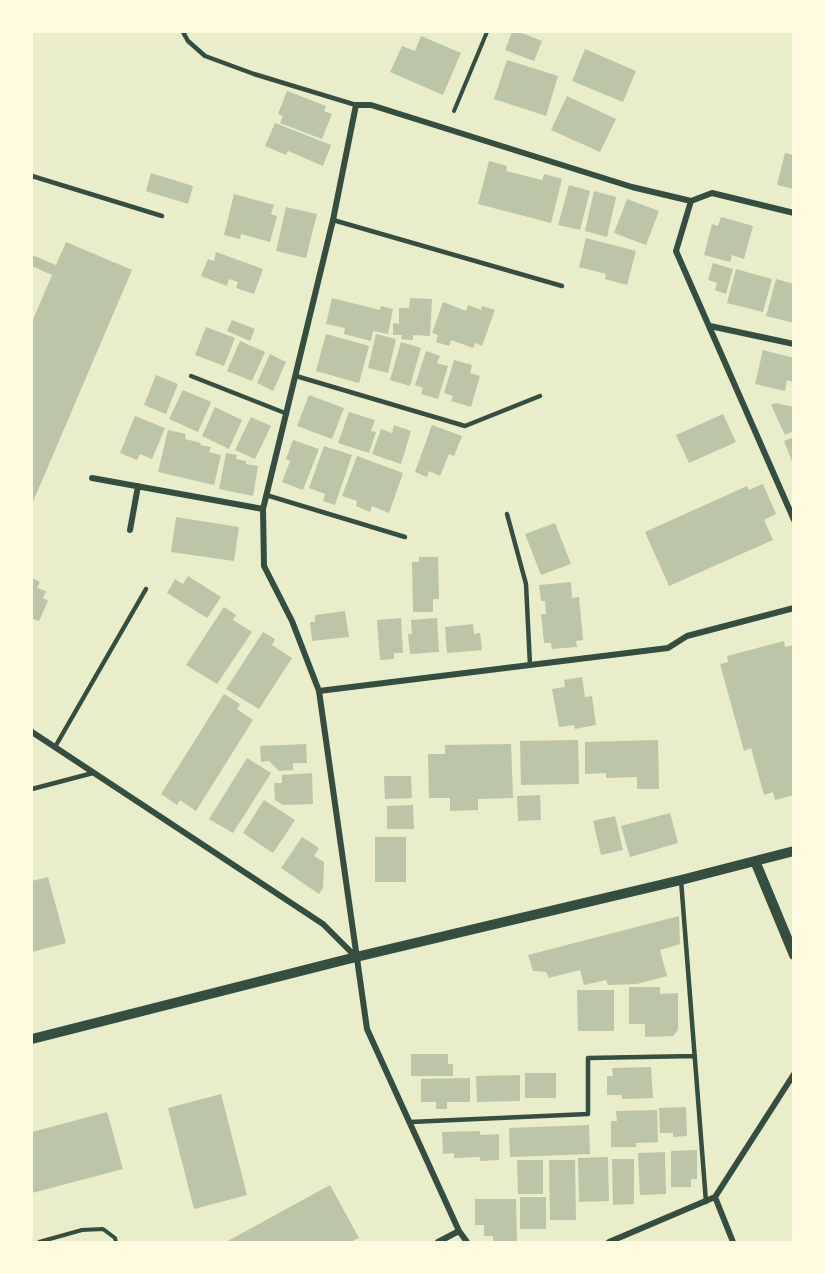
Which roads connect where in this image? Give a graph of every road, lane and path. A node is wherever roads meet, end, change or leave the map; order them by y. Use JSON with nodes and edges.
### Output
{"nodes":[{"id":1,"x":183,"y":32,"type":"edge"},
{"id":2,"x":487,"y":32,"type":"edge"},
{"id":3,"x":356,"y":105,"type":"junction"},
{"id":4,"x":446,"y":130,"type":"junction"},
{"id":5,"x":32,"y":176,"type":"edge"},
{"id":6,"x":691,"y":201,"type":"junction"},
{"id":7,"x":794,"y":213,"type":"edge"},
{"id":8,"x":162,"y":216,"type":"dead end"},
{"id":9,"x":333,"y":220,"type":"junction"},
{"id":10,"x":562,"y":286,"type":"dead end"},
{"id":11,"x":710,"y":326,"type":"junction"},
{"id":12,"x":794,"y":344,"type":"edge"},
{"id":13,"x":191,"y":376,"type":"dead end"},
{"id":14,"x":296,"y":376,"type":"junction"},
{"id":15,"x":540,"y":396,"type":"dead end"},
{"id":16,"x":285,"y":413,"type":"junction"},
{"id":17,"x":92,"y":478,"type":"dead end"},
{"id":18,"x":138,"y":486,"type":"junction"},
{"id":19,"x":266,"y":495,"type":"junction"},
{"id":20,"x":794,"y":497,"type":"edge"},
{"id":21,"x":786,"y":500,"type":"junction"},
{"id":22,"x":263,"y":508,"type":"junction"},
{"id":23,"x":507,"y":514,"type":"dead end"},
{"id":24,"x":794,"y":520,"type":"edge"},
{"id":25,"x":130,"y":530,"type":"dead end"},
{"id":26,"x":405,"y":537,"type":"dead end"},
{"id":27,"x":146,"y":589,"type":"dead end"},
{"id":28,"x":794,"y":608,"type":"edge"},
{"id":29,"x":530,"y":664,"type":"junction"},
{"id":30,"x":319,"y":691,"type":"junction"},
{"id":31,"x":32,"y":732,"type":"edge"},
{"id":32,"x":55,"y":747,"type":"junction"},
{"id":33,"x":95,"y":772,"type":"junction"},
{"id":34,"x":32,"y":789,"type":"edge"},
{"id":35,"x":794,"y":851,"type":"edge"},
{"id":36,"x":755,"y":861,"type":"junction"},
{"id":37,"x":681,"y":880,"type":"junction"},
{"id":38,"x":794,"y":955,"type":"edge"},
{"id":39,"x":356,"y":957,"type":"junction"},
{"id":40,"x":32,"y":1039,"type":"edge"},
{"id":41,"x":695,"y":1056,"type":"junction"},
{"id":42,"x":794,"y":1074,"type":"edge"},
{"id":43,"x":410,"y":1122,"type":"junction"},
{"id":44,"x":715,"y":1197,"type":"junction"},
{"id":45,"x":706,"y":1202,"type":"junction"},
{"id":46,"x":459,"y":1231,"type":"junction"},
{"id":47,"x":39,"y":1242,"type":"edge"},
{"id":48,"x":116,"y":1242,"type":"edge"},
{"id":49,"x":438,"y":1242,"type":"edge"},
{"id":50,"x":467,"y":1242,"type":"edge"},
{"id":51,"x":609,"y":1242,"type":"edge"},
{"id":52,"x":733,"y":1242,"type":"edge"}],
"edges":[{"from":1,"to":3,"type":"lane"},
{"from":2,"to":4,"type":"path"},
{"from":3,"to":4,"type":"street"},
{"from":3,"to":9,"type":"street"},
{"from":4,"to":6,"type":"street"},
{"from":5,"to":8,"type":"lane"},
{"from":6,"to":7,"type":"street"},
{"from":6,"to":11,"type":"street"},
{"from":9,"to":10,"type":"lane"},
{"from":9,"to":14,"type":"street"},
{"from":11,"to":12,"type":"street"},
{"from":11,"to":21,"type":"street"},
{"from":13,"to":16,"type":"lane"},
{"from":14,"to":15,"type":"lane"},
{"from":14,"to":16,"type":"street"},
{"from":16,"to":19,"type":"street"},
{"from":17,"to":18,"type":"street"},
{"from":18,"to":22,"type":"street"},
{"from":18,"to":25,"type":"street"},
{"from":19,"to":22,"type":"street"},
{"from":19,"to":26,"type":"lane"},
{"from":20,"to":21,"type":"street"},
{"from":21,"to":24,"type":"street"},
{"from":22,"to":30,"type":"street"},
{"from":23,"to":29,"type":"lane"},
{"from":27,"to":32,"type":"lane"},
{"from":28,"to":29,"type":"street"},
{"from":29,"to":30,"type":"street"},
{"from":30,"to":39,"type":"street"},
{"from":31,"to":32,"type":"street"},
{"from":32,"to":33,"type":"street"},
{"from":33,"to":34,"type":"lane"},
{"from":33,"to":39,"type":"street"},
{"from":35,"to":36,"type":"street"},
{"from":36,"to":37,"type":"street"},
{"from":36,"to":38,"type":"street"},
{"from":37,"to":39,"type":"street"},
{"from":37,"to":41,"type":"lane"},
{"from":39,"to":40,"type":"street"},
{"from":39,"to":43,"type":"street"},
{"from":41,"to":43,"type":"lane"},
{"from":41,"to":45,"type":"lane"},
{"from":42,"to":44,"type":"street"},
{"from":43,"to":46,"type":"street"},
{"from":44,"to":45,"type":"street"},
{"from":44,"to":52,"type":"street"},
{"from":45,"to":51,"type":"street"},
{"from":46,"to":49,"type":"street"},
{"from":46,"to":50,"type":"street"},
{"from":47,"to":48,"type":"path"}]}
